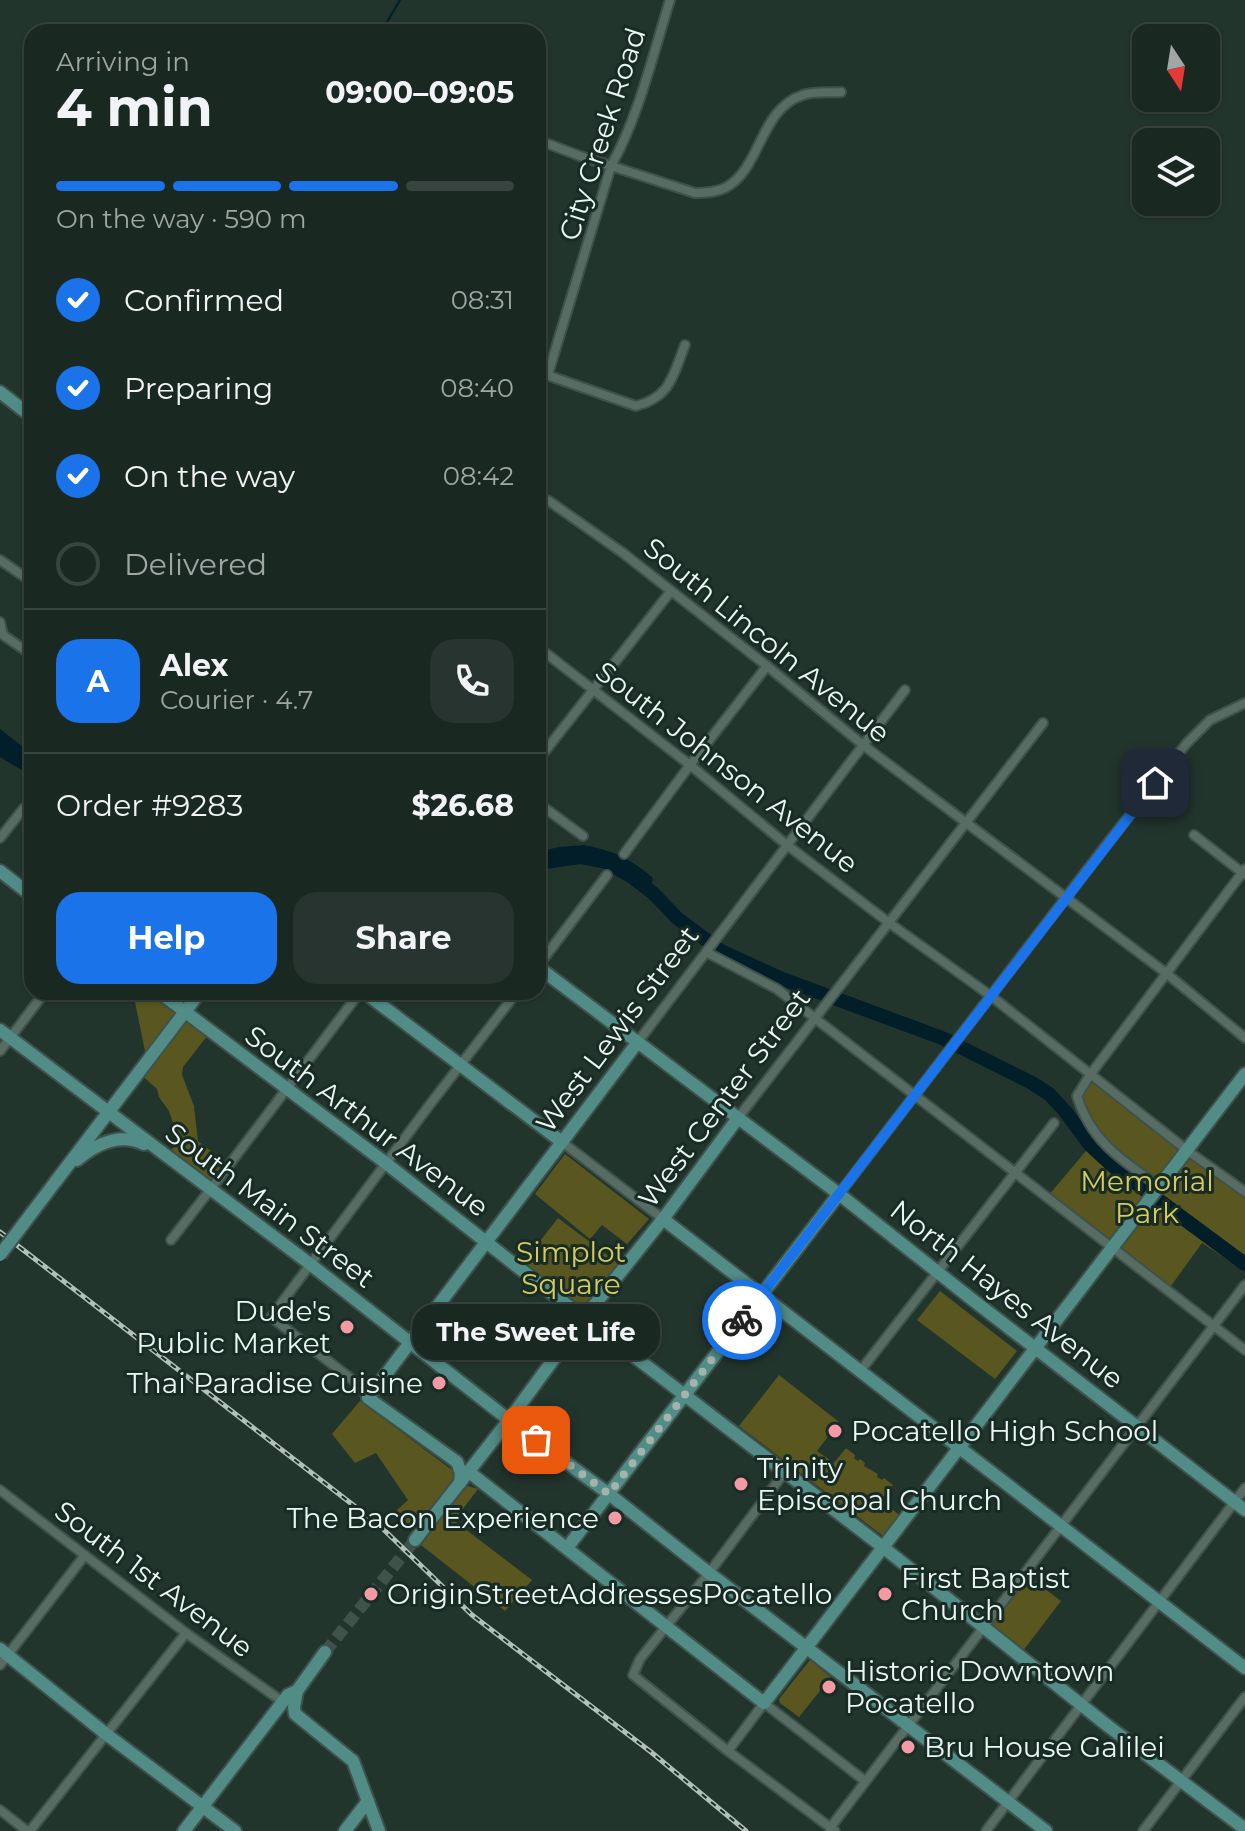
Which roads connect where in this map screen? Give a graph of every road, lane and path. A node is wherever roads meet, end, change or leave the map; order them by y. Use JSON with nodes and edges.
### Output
{"nodes":[{"id":1,"x":670,"y":0,"type":"edge"},
{"id":2,"x":841,"y":92,"type":"dead end"},
{"id":3,"x":546,"y":143,"type":"edge"},
{"id":4,"x":611,"y":166,"type":"junction"},
{"id":5,"x":685,"y":345,"type":"dead end"},
{"id":6,"x":546,"y":364,"type":"edge"},
{"id":7,"x":546,"y":374,"type":"edge"},
{"id":8,"x":0,"y":392,"type":"edge"},
{"id":9,"x":24,"y":411,"type":"edge"},
{"id":10,"x":546,"y":499,"type":"edge"},
{"id":11,"x":0,"y":560,"type":"edge"},
{"id":12,"x":24,"y":576,"type":"edge"},
{"id":13,"x":671,"y":591,"type":"junction"},
{"id":14,"x":0,"y":622,"type":"edge"},
{"id":15,"x":24,"y":649,"type":"edge"},
{"id":16,"x":546,"y":653,"type":"edge"},
{"id":17,"x":767,"y":666,"type":"junction"},
{"id":18,"x":593,"y":689,"type":"junction"},
{"id":19,"x":905,"y":690,"type":"dead end"},
{"id":20,"x":1245,"y":703,"type":"edge"},
{"id":21,"x":1043,"y":723,"type":"dead end"},
{"id":22,"x":863,"y":745,"type":"junction"},
{"id":23,"x":546,"y":750,"type":"edge"},
{"id":24,"x":690,"y":765,"type":"junction"},
{"id":25,"x":24,"y":808,"type":"dead end"},
{"id":26,"x":546,"y":809,"type":"edge"},
{"id":27,"x":966,"y":823,"type":"junction"},
{"id":28,"x":1194,"y":835,"type":"dead end"},
{"id":29,"x":583,"y":836,"type":"dead end"},
{"id":30,"x":0,"y":838,"type":"edge"},
{"id":31,"x":787,"y":845,"type":"junction"},
{"id":32,"x":624,"y":854,"type":"dead end"},
{"id":33,"x":0,"y":871,"type":"edge"},
{"id":34,"x":1244,"y":872,"type":"edge"},
{"id":35,"x":607,"y":875,"type":"dead end"},
{"id":36,"x":24,"y":890,"type":"edge"},
{"id":37,"x":1066,"y":898,"type":"junction"},
{"id":38,"x":888,"y":922,"type":"junction"},
{"id":39,"x":706,"y":952,"type":"junction"},
{"id":40,"x":546,"y":955,"type":"edge"},
{"id":41,"x":546,"y":972,"type":"edge"},
{"id":42,"x":1166,"y":973,"type":"junction"},
{"id":43,"x":991,"y":996,"type":"junction"},
{"id":44,"x":37,"y":1000,"type":"edge"},
{"id":45,"x":169,"y":1000,"type":"edge"},
{"id":46,"x":194,"y":1000,"type":"edge"},
{"id":47,"x":356,"y":1000,"type":"edge"},
{"id":48,"x":373,"y":1000,"type":"edge"},
{"id":49,"x":511,"y":1000,"type":"edge"},
{"id":50,"x":185,"y":1012,"type":"junction"},
{"id":51,"x":814,"y":1018,"type":"junction"},
{"id":52,"x":5,"y":1034,"type":"edge"},
{"id":53,"x":1245,"y":1038,"type":"edge"},
{"id":54,"x":637,"y":1043,"type":"junction"},
{"id":55,"x":0,"y":1051,"type":"edge"},
{"id":56,"x":461,"y":1065,"type":"junction"},
{"id":57,"x":1245,"y":1074,"type":"edge"},
{"id":58,"x":1090,"y":1075,"type":"junction"},
{"id":59,"x":287,"y":1089,"type":"junction"},
{"id":60,"x":914,"y":1095,"type":"junction"},
{"id":61,"x":109,"y":1111,"type":"junction"},
{"id":62,"x":738,"y":1118,"type":"junction"},
{"id":63,"x":1054,"y":1123,"type":"dead end"},
{"id":64,"x":562,"y":1142,"type":"junction"},
{"id":65,"x":1188,"y":1151,"type":"junction"},
{"id":66,"x":161,"y":1153,"type":"junction"},
{"id":67,"x":387,"y":1164,"type":"junction"},
{"id":68,"x":65,"y":1169,"type":"junction"},
{"id":69,"x":1015,"y":1172,"type":"junction"},
{"id":70,"x":1160,"y":1187,"type":"junction"},
{"id":71,"x":211,"y":1189,"type":"junction"},
{"id":72,"x":1245,"y":1192,"type":"edge"},
{"id":73,"x":839,"y":1194,"type":"junction"},
{"id":74,"x":663,"y":1219,"type":"junction"},
{"id":75,"x":171,"y":1240,"type":"dead end"},
{"id":76,"x":486,"y":1241,"type":"junction"},
{"id":77,"x":1113,"y":1248,"type":"junction"},
{"id":78,"x":0,"y":1255,"type":"edge"},
{"id":79,"x":310,"y":1264,"type":"junction"},
{"id":80,"x":938,"y":1272,"type":"junction"},
{"id":81,"x":1245,"y":1285,"type":"edge"},
{"id":82,"x":762,"y":1294,"type":"junction"},
{"id":83,"x":584,"y":1318,"type":"junction"},
{"id":84,"x":1213,"y":1325,"type":"junction"},
{"id":85,"x":410,"y":1342,"type":"junction"},
{"id":86,"x":1036,"y":1349,"type":"junction"},
{"id":87,"x":1245,"y":1350,"type":"edge"},
{"id":88,"x":861,"y":1370,"type":"junction"},
{"id":89,"x":684,"y":1395,"type":"junction"},
{"id":90,"x":368,"y":1398,"type":"junction"},
{"id":91,"x":509,"y":1420,"type":"junction"},
{"id":92,"x":1136,"y":1425,"type":"junction"},
{"id":93,"x":961,"y":1447,"type":"junction"},
{"id":94,"x":481,"y":1457,"type":"junction"},
{"id":95,"x":457,"y":1462,"type":"junction"},
{"id":96,"x":469,"y":1472,"type":"junction"},
{"id":97,"x":784,"y":1473,"type":"junction"},
{"id":98,"x":460,"y":1483,"type":"junction"},
{"id":99,"x":1245,"y":1488,"type":"edge"},
{"id":100,"x":0,"y":1490,"type":"edge"},
{"id":101,"x":609,"y":1494,"type":"junction"},
{"id":102,"x":1240,"y":1506,"type":"edge"},
{"id":103,"x":1061,"y":1525,"type":"junction"},
{"id":104,"x":415,"y":1540,"type":"tunnel mouth"},
{"id":105,"x":567,"y":1548,"type":"junction"},
{"id":106,"x":884,"y":1548,"type":"junction"},
{"id":107,"x":85,"y":1555,"type":"junction"},
{"id":108,"x":709,"y":1573,"type":"junction"},
{"id":109,"x":1159,"y":1601,"type":"junction"},
{"id":110,"x":665,"y":1627,"type":"junction"},
{"id":111,"x":983,"y":1627,"type":"junction"},
{"id":112,"x":186,"y":1633,"type":"junction"},
{"id":113,"x":807,"y":1648,"type":"junction"},
{"id":114,"x":325,"y":1652,"type":"tunnel mouth"},
{"id":115,"x":3,"y":1656,"type":"edge"},
{"id":116,"x":1245,"y":1668,"type":"edge"},
{"id":117,"x":297,"y":1691,"type":"junction"},
{"id":118,"x":1245,"y":1697,"type":"edge"},
{"id":119,"x":283,"y":1702,"type":"junction"},
{"id":120,"x":764,"y":1703,"type":"junction"},
{"id":121,"x":1081,"y":1704,"type":"junction"},
{"id":122,"x":295,"y":1714,"type":"junction"},
{"id":123,"x":271,"y":1718,"type":"junction"},
{"id":124,"x":909,"y":1725,"type":"junction"},
{"id":125,"x":106,"y":1734,"type":"junction"},
{"id":126,"x":728,"y":1751,"type":"junction"},
{"id":127,"x":1181,"y":1780,"type":"junction"},
{"id":128,"x":865,"y":1781,"type":"junction"},
{"id":129,"x":368,"y":1801,"type":"junction"},
{"id":130,"x":1008,"y":1802,"type":"junction"},
{"id":131,"x":203,"y":1807,"type":"junction"},
{"id":132,"x":0,"y":1810,"type":"edge"},
{"id":133,"x":832,"y":1829,"type":"edge"},
{"id":134,"x":1245,"y":1829,"type":"edge"},
{"id":135,"x":29,"y":1831,"type":"edge"},
{"id":136,"x":184,"y":1831,"type":"edge"},
{"id":137,"x":235,"y":1831,"type":"edge"},
{"id":138,"x":345,"y":1831,"type":"edge"},
{"id":139,"x":379,"y":1831,"type":"edge"},
{"id":140,"x":986,"y":1831,"type":"edge"},
{"id":141,"x":1046,"y":1831,"type":"edge"},
{"id":142,"x":1143,"y":1831,"type":"edge"}],
"edges":[{"from":1,"to":4,"type":"street","name":"City Creek Road"},
{"from":2,"to":4,"type":"street"},
{"from":3,"to":4,"type":"street"},
{"from":4,"to":6,"type":"street","name":"City Creek Road"},
{"from":5,"to":7,"type":"street"},
{"from":8,"to":9,"type":"street"},
{"from":10,"to":13,"type":"street","name":"South Lincoln Avenue"},
{"from":11,"to":12,"type":"street"},
{"from":13,"to":17,"type":"street","name":"South Lincoln Avenue"},
{"from":13,"to":18,"type":"street"},
{"from":14,"to":15,"type":"street"},
{"from":16,"to":18,"type":"street","name":"South Johnson Avenue"},
{"from":17,"to":22,"type":"street","name":"South Lincoln Avenue"},
{"from":17,"to":24,"type":"street"},
{"from":18,"to":23,"type":"street"},
{"from":18,"to":24,"type":"street","name":"South Johnson Avenue"},
{"from":19,"to":22,"type":"street","name":"West Lewis Street"},
{"from":20,"to":37,"type":"street"},
{"from":21,"to":27,"type":"street","name":"West Center Street"},
{"from":22,"to":27,"type":"street","name":"South Lincoln Avenue"},
{"from":22,"to":31,"type":"street","name":"West Lewis Street"},
{"from":24,"to":31,"type":"street","name":"South Johnson Avenue"},
{"from":24,"to":32,"type":"street"},
{"from":25,"to":30,"type":"street"},
{"from":26,"to":29,"type":"street"},
{"from":27,"to":37,"type":"street","name":"South Lincoln Avenue"},
{"from":27,"to":38,"type":"street","name":"West Center Street"},
{"from":28,"to":34,"type":"street"},
{"from":31,"to":38,"type":"street","name":"South Johnson Avenue"},
{"from":31,"to":39,"type":"street","name":"West Lewis Street"},
{"from":33,"to":36,"type":"street"},
{"from":34,"to":42,"type":"street"},
{"from":35,"to":40,"type":"street"},
{"from":37,"to":42,"type":"street","name":"South Lincoln Avenue"},
{"from":37,"to":43,"type":"street"},
{"from":38,"to":43,"type":"street","name":"South Johnson Avenue"},
{"from":38,"to":51,"type":"street","name":"West Center Street"},
{"from":39,"to":51,"type":"street"},
{"from":39,"to":54,"type":"street","name":"West Lewis Street"},
{"from":41,"to":54,"type":"street","name":"North Hayes Avenue"},
{"from":42,"to":53,"type":"street","name":"South Lincoln Avenue"},
{"from":42,"to":58,"type":"street"},
{"from":43,"to":58,"type":"street","name":"South Johnson Avenue"},
{"from":43,"to":60,"type":"street"},
{"from":44,"to":52,"type":"street"},
{"from":45,"to":50,"type":"street","name":"South Arthur Avenue"},
{"from":46,"to":50,"type":"street"},
{"from":47,"to":59,"type":"street"},
{"from":48,"to":56,"type":"street"},
{"from":49,"to":56,"type":"street"},
{"from":50,"to":59,"type":"street","name":"South Arthur Avenue"},
{"from":50,"to":61,"type":"street"},
{"from":51,"to":60,"type":"street"},
{"from":51,"to":62,"type":"street","name":"West Center Street"},
{"from":52,"to":55,"type":"street"},
{"from":52,"to":61,"type":"street","name":"South Main Street"},
{"from":54,"to":62,"type":"street","name":"North Hayes Avenue"},
{"from":54,"to":64,"type":"street","name":"West Lewis Street"},
{"from":56,"to":64,"type":"street"},
{"from":56,"to":67,"type":"street"},
{"from":57,"to":65,"type":"street"},
{"from":58,"to":65,"type":"street","name":"South Johnson Avenue"},
{"from":58,"to":70,"type":"street"},
{"from":59,"to":67,"type":"street","name":"South Arthur Avenue"},
{"from":59,"to":71,"type":"street"},
{"from":60,"to":69,"type":"street"},
{"from":60,"to":73,"type":"street"},
{"from":61,"to":66,"type":"street","name":"South Main Street"},
{"from":61,"to":68,"type":"street"},
{"from":62,"to":73,"type":"street","name":"North Hayes Avenue"},
{"from":62,"to":74,"type":"street","name":"West Center Street"},
{"from":63,"to":69,"type":"street"},
{"from":64,"to":74,"type":"street"},
{"from":64,"to":76,"type":"street","name":"West Lewis Street"},
{"from":65,"to":70,"type":"street"},
{"from":65,"to":72,"type":"street","name":"South Johnson Avenue"},
{"from":66,"to":68,"type":"street"},
{"from":66,"to":71,"type":"street","name":"South Main Street"},
{"from":67,"to":76,"type":"street","name":"South Arthur Avenue"},
{"from":67,"to":79,"type":"street"},
{"from":68,"to":78,"type":"street","bridge":true},
{"from":69,"to":77,"type":"street"},
{"from":69,"to":80,"type":"street"},
{"from":70,"to":77,"type":"street"},
{"from":71,"to":75,"type":"street"},
{"from":71,"to":79,"type":"street","name":"South Main Street"},
{"from":73,"to":80,"type":"street","name":"North Hayes Avenue"},
{"from":73,"to":82,"type":"street"},
{"from":74,"to":82,"type":"street"},
{"from":74,"to":83,"type":"street","name":"West Center Street"},
{"from":76,"to":83,"type":"street","name":"South Arthur Avenue"},
{"from":76,"to":85,"type":"street","name":"West Lewis Street"},
{"from":77,"to":84,"type":"street"},
{"from":77,"to":86,"type":"street"},
{"from":79,"to":85,"type":"street","name":"South Main Street"},
{"from":79,"to":90,"type":"street"},
{"from":80,"to":86,"type":"street","name":"North Hayes Avenue"},
{"from":80,"to":88,"type":"street"},
{"from":81,"to":84,"type":"street"},
{"from":82,"to":88,"type":"street"},
{"from":82,"to":89,"type":"street"},
{"from":83,"to":89,"type":"street","name":"South Arthur Avenue"},
{"from":83,"to":91,"type":"street","name":"West Center Street"},
{"from":84,"to":87,"type":"street"},
{"from":84,"to":92,"type":"street"},
{"from":85,"to":90,"type":"street","name":"West Lewis Street"},
{"from":85,"to":91,"type":"street","name":"South Main Street"},
{"from":86,"to":92,"type":"street","name":"North Hayes Avenue"},
{"from":86,"to":93,"type":"street"},
{"from":88,"to":93,"type":"street"},
{"from":89,"to":97,"type":"street","name":"South Arthur Avenue"},
{"from":89,"to":101,"type":"street"},
{"from":90,"to":95,"type":"street"},
{"from":91,"to":94,"type":"street","name":"West Center Street"},
{"from":91,"to":101,"type":"street","name":"South Main Street"},
{"from":92,"to":102,"type":"street","name":"North Hayes Avenue"},
{"from":92,"to":103,"type":"street"},
{"from":93,"to":103,"type":"street"},
{"from":93,"to":106,"type":"street"},
{"from":94,"to":95,"type":"street"},
{"from":94,"to":96,"type":"street","name":"West Center Street"},
{"from":95,"to":98,"type":"street"},
{"from":96,"to":98,"type":"street","name":"West Center Street"},
{"from":96,"to":105,"type":"street"},
{"from":97,"to":106,"type":"street","name":"South Arthur Avenue"},
{"from":97,"to":108,"type":"street"},
{"from":98,"to":104,"type":"street","name":"West Center Street"},
{"from":99,"to":102,"type":"street"},
{"from":100,"to":107,"type":"street","name":"South 1st Avenue"},
{"from":101,"to":105,"type":"street"},
{"from":101,"to":108,"type":"street","name":"South Main Street"},
{"from":102,"to":109,"type":"street"},
{"from":103,"to":109,"type":"street"},
{"from":103,"to":111,"type":"street"},
{"from":105,"to":110,"type":"street"},
{"from":106,"to":111,"type":"street","name":"South Arthur Avenue"},
{"from":106,"to":113,"type":"street"},
{"from":107,"to":112,"type":"street","name":"South 1st Avenue"},
{"from":107,"to":115,"type":"street"},
{"from":108,"to":110,"type":"street"},
{"from":108,"to":113,"type":"street","name":"South Main Street"},
{"from":109,"to":116,"type":"street"},
{"from":109,"to":121,"type":"street"},
{"from":110,"to":120,"type":"street"},
{"from":110,"to":126,"type":"street"},
{"from":111,"to":121,"type":"street","name":"South Arthur Avenue"},
{"from":111,"to":124,"type":"street"},
{"from":112,"to":119,"type":"street","name":"South 1st Avenue"},
{"from":112,"to":125,"type":"street"},
{"from":113,"to":120,"type":"street"},
{"from":113,"to":124,"type":"street","name":"South Main Street"},
{"from":114,"to":117,"type":"street"},
{"from":115,"to":125,"type":"street"},
{"from":117,"to":119,"type":"street"},
{"from":117,"to":122,"type":"street"},
{"from":118,"to":127,"type":"street"},
{"from":119,"to":123,"type":"street"},
{"from":120,"to":126,"type":"street"},
{"from":120,"to":128,"type":"street"},
{"from":121,"to":127,"type":"street","name":"South Arthur Avenue"},
{"from":121,"to":130,"type":"street"},
{"from":122,"to":123,"type":"street"},
{"from":122,"to":129,"type":"street"},
{"from":123,"to":131,"type":"street"},
{"from":124,"to":128,"type":"street"},
{"from":124,"to":130,"type":"street","name":"South Main Street"},
{"from":125,"to":131,"type":"street"},
{"from":125,"to":135,"type":"street"},
{"from":126,"to":133,"type":"street"},
{"from":127,"to":134,"type":"street","name":"South Arthur Avenue"},
{"from":127,"to":142,"type":"street"},
{"from":128,"to":133,"type":"street"},
{"from":129,"to":138,"type":"street"},
{"from":129,"to":139,"type":"street"},
{"from":130,"to":140,"type":"street"},
{"from":130,"to":141,"type":"street","name":"South Main Street"},
{"from":131,"to":136,"type":"street"},
{"from":131,"to":137,"type":"street"},
{"from":132,"to":135,"type":"street"}]}
